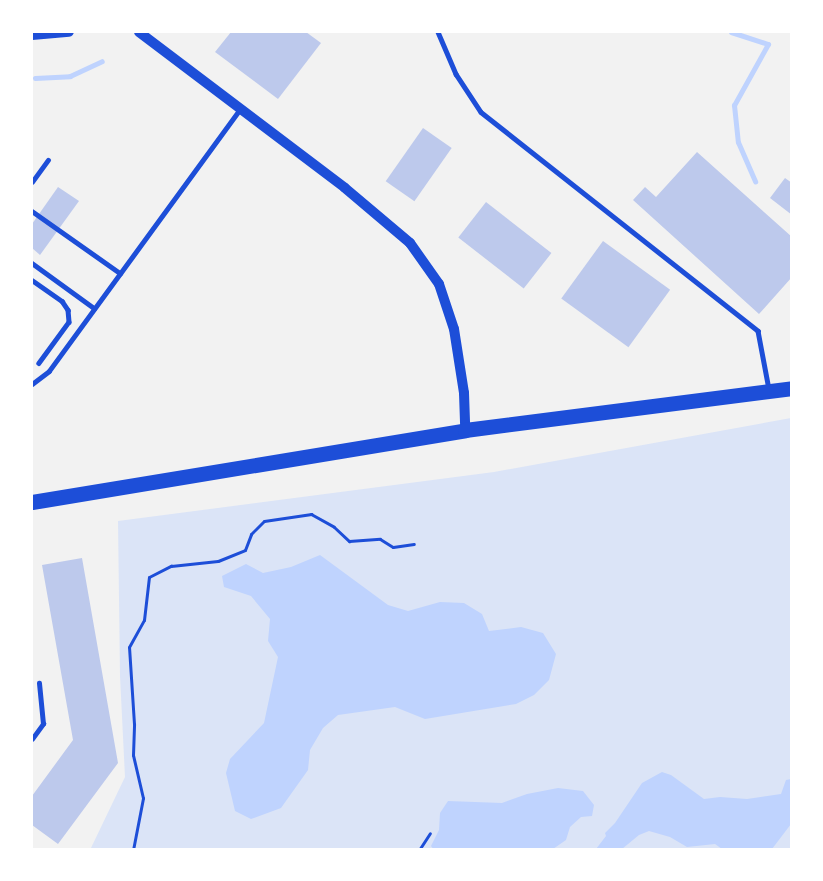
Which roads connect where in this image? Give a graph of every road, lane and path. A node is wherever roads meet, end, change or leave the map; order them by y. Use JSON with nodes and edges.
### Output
{"nodes":[{"id":1,"x":69,"y":32,"type":"edge"},
{"id":2,"x":139,"y":32,"type":"edge"},
{"id":3,"x":438,"y":32,"type":"edge"},
{"id":4,"x":32,"y":35,"type":"edge"},
{"id":5,"x":240,"y":109,"type":"junction"},
{"id":6,"x":48,"y":160,"type":"dead end"},
{"id":7,"x":32,"y":182,"type":"edge"},
{"id":8,"x":32,"y":211,"type":"edge"},
{"id":9,"x":32,"y":263,"type":"edge"},
{"id":10,"x":120,"y":273,"type":"junction"},
{"id":11,"x":32,"y":279,"type":"edge"},
{"id":12,"x":94,"y":308,"type":"junction"},
{"id":13,"x":39,"y":363,"type":"dead end"},
{"id":14,"x":32,"y":384,"type":"edge"},
{"id":15,"x":792,"y":388,"type":"edge"},
{"id":16,"x":770,"y":392,"type":"junction"},
{"id":17,"x":465,"y":430,"type":"junction"},
{"id":18,"x":32,"y":502,"type":"edge"},
{"id":19,"x":414,"y":544,"type":"dead end"},
{"id":20,"x":39,"y":683,"type":"dead end"},
{"id":21,"x":32,"y":739,"type":"edge"},
{"id":22,"x":430,"y":833,"type":"dead end"},
{"id":23,"x":134,"y":849,"type":"edge"},
{"id":24,"x":419,"y":849,"type":"edge"}],
"edges":[{"from":1,"to":4,"type":"street"},
{"from":2,"to":5,"type":"street"},
{"from":3,"to":16,"type":"lane"},
{"from":5,"to":10,"type":"lane"},
{"from":5,"to":17,"type":"street"},
{"from":6,"to":7,"type":"lane"},
{"from":8,"to":10,"type":"lane"},
{"from":9,"to":12,"type":"lane"},
{"from":10,"to":12,"type":"lane"},
{"from":11,"to":13,"type":"lane"},
{"from":12,"to":14,"type":"lane"},
{"from":15,"to":16,"type":"highway"},
{"from":16,"to":17,"type":"highway"},
{"from":17,"to":18,"type":"highway"},
{"from":19,"to":23,"type":"path"},
{"from":20,"to":21,"type":"lane"},
{"from":22,"to":24,"type":"path"}]}
